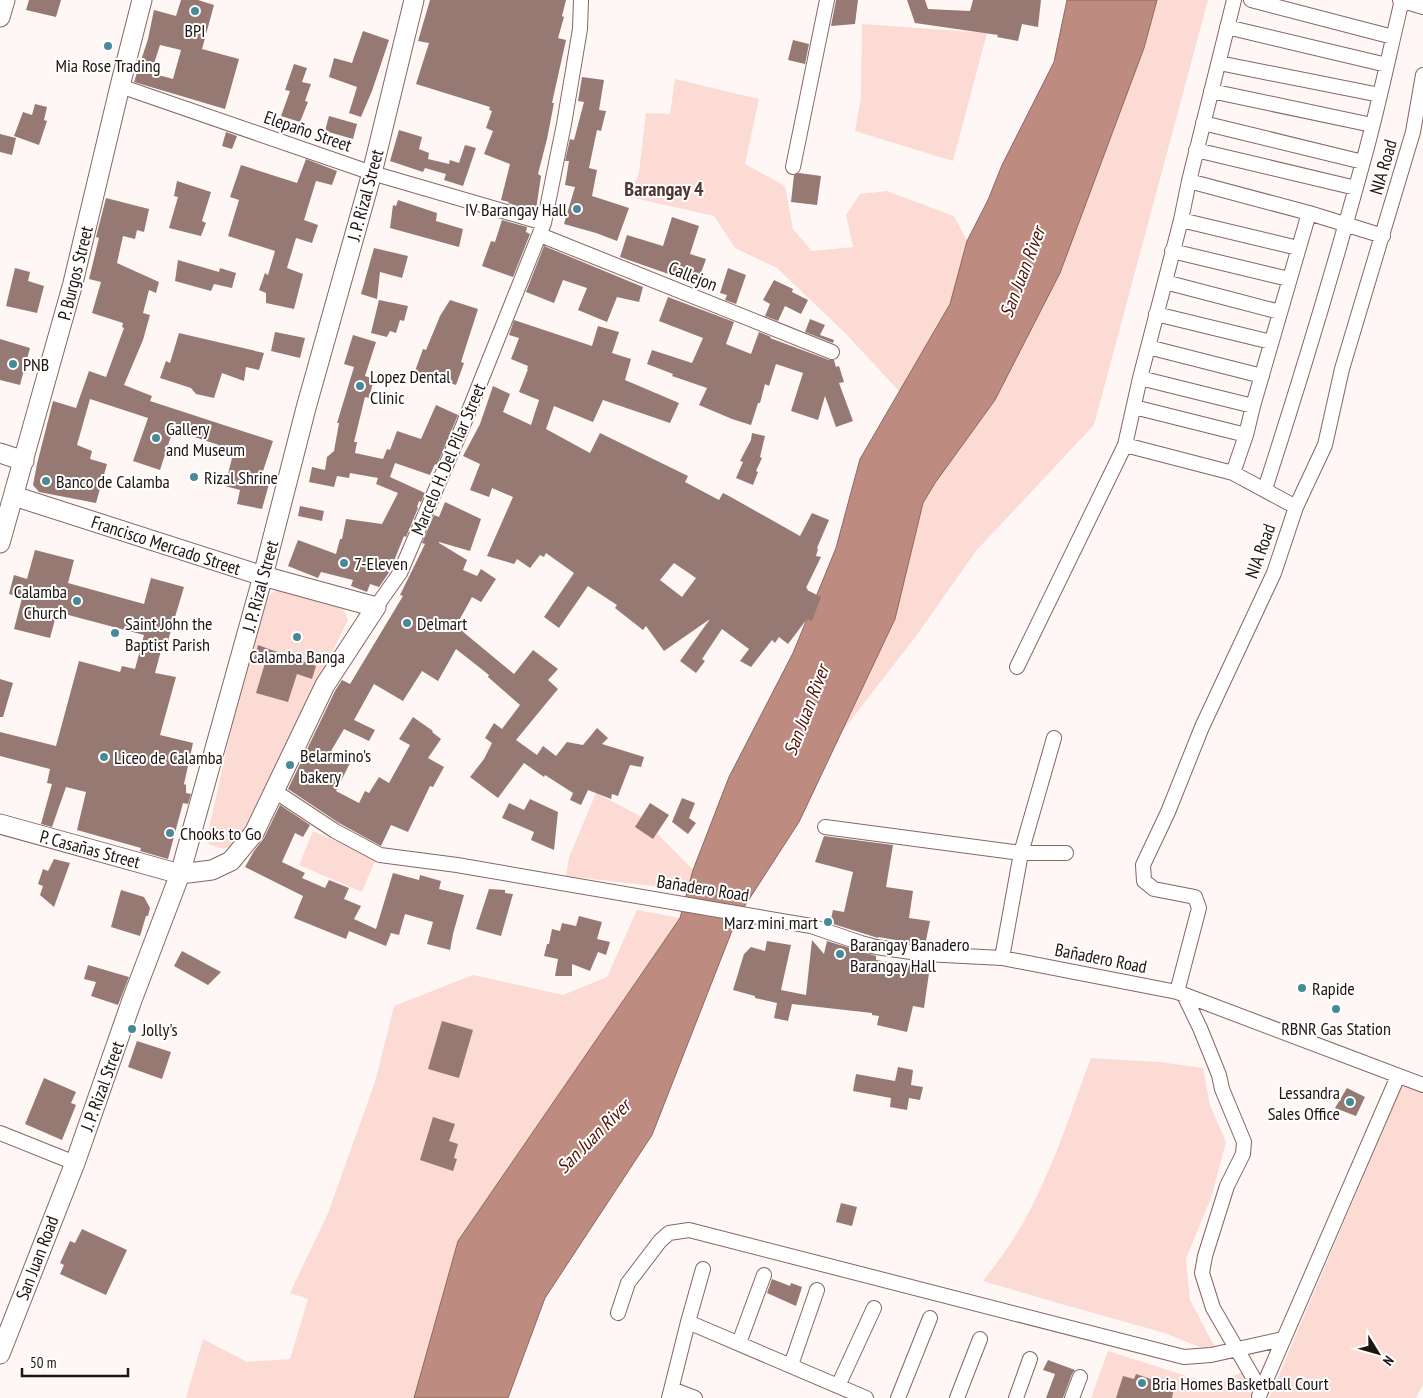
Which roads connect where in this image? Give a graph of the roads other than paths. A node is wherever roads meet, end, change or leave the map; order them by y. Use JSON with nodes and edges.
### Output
{"nodes":[{"id":1,"x":5,"y":0,"type":"edge"},
{"id":2,"x":142,"y":0,"type":"edge"},
{"id":3,"x":414,"y":0,"type":"edge"},
{"id":4,"x":581,"y":0,"type":"edge"},
{"id":5,"x":827,"y":0,"type":"edge"},
{"id":6,"x":1234,"y":0,"type":"edge"},
{"id":7,"x":1251,"y":0,"type":"edge"},
{"id":8,"x":1401,"y":0,"type":"edge"},
{"id":9,"x":1423,"y":7,"type":"edge"},
{"id":10,"x":0,"y":17,"type":"edge"},
{"id":11,"x":1227,"y":28,"type":"junction"},
{"id":12,"x":1393,"y":37,"type":"junction"},
{"id":13,"x":1219,"y":63,"type":"junction"},
{"id":14,"x":1387,"y":65,"type":"junction"},
{"id":15,"x":1423,"y":75,"type":"edge"},
{"id":16,"x":120,"y":86,"type":"junction"},
{"id":17,"x":1211,"y":91,"type":"junction"},
{"id":18,"x":1380,"y":95,"type":"junction"},
{"id":19,"x":1203,"y":123,"type":"junction"},
{"id":20,"x":1372,"y":125,"type":"junction"},
{"id":21,"x":1196,"y":150,"type":"junction"},
{"id":22,"x":1363,"y":162,"type":"junction"},
{"id":23,"x":793,"y":167,"type":"dead end"},
{"id":24,"x":372,"y":173,"type":"junction"},
{"id":25,"x":1189,"y":181,"type":"junction"},
{"id":26,"x":1356,"y":188,"type":"junction"},
{"id":27,"x":1309,"y":212,"type":"junction"},
{"id":28,"x":1181,"y":220,"type":"junction"},
{"id":29,"x":1346,"y":224,"type":"junction"},
{"id":30,"x":542,"y":229,"type":"junction"},
{"id":31,"x":1383,"y":236,"type":"junction"},
{"id":32,"x":1298,"y":248,"type":"junction"},
{"id":33,"x":1172,"y":251,"type":"junction"},
{"id":34,"x":1289,"y":279,"type":"junction"},
{"id":35,"x":1165,"y":282,"type":"junction"},
{"id":36,"x":1280,"y":312,"type":"junction"},
{"id":37,"x":1156,"y":314,"type":"junction"},
{"id":38,"x":1271,"y":342,"type":"junction"},
{"id":39,"x":1148,"y":347,"type":"junction"},
{"id":40,"x":832,"y":352,"type":"dead end"},
{"id":41,"x":1262,"y":376,"type":"junction"},
{"id":42,"x":1140,"y":378,"type":"junction"},
{"id":43,"x":1252,"y":406,"type":"junction"},
{"id":44,"x":1134,"y":407,"type":"junction"},
{"id":45,"x":1246,"y":435,"type":"junction"},
{"id":46,"x":1125,"y":445,"type":"junction"},
{"id":47,"x":0,"y":453,"type":"edge"},
{"id":48,"x":24,"y":461,"type":"junction"},
{"id":49,"x":1233,"y":473,"type":"junction"},
{"id":50,"x":1265,"y":489,"type":"junction"},
{"id":51,"x":14,"y":496,"type":"junction"},
{"id":52,"x":1296,"y":508,"type":"junction"},
{"id":53,"x":0,"y":543,"type":"edge"},
{"id":54,"x":263,"y":576,"type":"junction"},
{"id":55,"x":376,"y":608,"type":"junction"},
{"id":56,"x":1017,"y":667,"type":"dead end"},
{"id":57,"x":1054,"y":738,"type":"dead end"},
{"id":58,"x":273,"y":790,"type":"junction"},
{"id":59,"x":0,"y":824,"type":"edge"},
{"id":60,"x":825,"y":827,"type":"dead end"},
{"id":61,"x":1021,"y":853,"type":"junction"},
{"id":62,"x":1066,"y":853,"type":"dead end"},
{"id":63,"x":180,"y":874,"type":"junction"},
{"id":64,"x":1002,"y":958,"type":"junction"},
{"id":65,"x":1180,"y":994,"type":"junction"},
{"id":66,"x":1398,"y":1076,"type":"junction"},
{"id":67,"x":1423,"y":1084,"type":"edge"},
{"id":68,"x":0,"y":1133,"type":"edge"},
{"id":69,"x":75,"y":1162,"type":"junction"},
{"id":70,"x":703,"y":1269,"type":"dead end"},
{"id":71,"x":764,"y":1275,"type":"dead end"},
{"id":72,"x":817,"y":1290,"type":"dead end"},
{"id":73,"x":874,"y":1308,"type":"dead end"},
{"id":74,"x":618,"y":1313,"type":"dead end"},
{"id":75,"x":930,"y":1318,"type":"dead end"},
{"id":76,"x":688,"y":1322,"type":"junction"},
{"id":77,"x":980,"y":1339,"type":"dead end"},
{"id":78,"x":1284,"y":1339,"type":"junction"},
{"id":79,"x":739,"y":1343,"type":"junction"},
{"id":80,"x":1237,"y":1349,"type":"junction"},
{"id":81,"x":0,"y":1354,"type":"edge"},
{"id":82,"x":1030,"y":1359,"type":"dead end"},
{"id":83,"x":791,"y":1365,"type":"junction"},
{"id":84,"x":1080,"y":1377,"type":"dead end"},
{"id":85,"x":838,"y":1386,"type":"junction"},
{"id":86,"x":670,"y":1393,"type":"edge"},
{"id":87,"x":1259,"y":1395,"type":"edge"},
{"id":88,"x":694,"y":1398,"type":"edge"},
{"id":89,"x":866,"y":1398,"type":"edge"},
{"id":90,"x":898,"y":1398,"type":"edge"},
{"id":91,"x":957,"y":1398,"type":"edge"},
{"id":92,"x":1016,"y":1398,"type":"edge"},
{"id":93,"x":1072,"y":1398,"type":"edge"}],
"edges":[{"from":1,"to":10,"type":"main road"},
{"from":2,"to":16,"type":"main road","name":"P. Burgos Street"},
{"from":3,"to":24,"type":"main road","name":"J. P. Rizal Street"},
{"from":4,"to":30,"type":"street","name":"Marcelo H. Del Pilar Street"},
{"from":5,"to":23,"type":"street"},
{"from":6,"to":11,"type":"street"},
{"from":7,"to":12,"type":"street"},
{"from":8,"to":9,"type":"street"},
{"from":8,"to":12,"type":"street"},
{"from":11,"to":13,"type":"street"},
{"from":11,"to":14,"type":"street"},
{"from":12,"to":14,"type":"street"},
{"from":13,"to":17,"type":"street"},
{"from":13,"to":18,"type":"street"},
{"from":14,"to":18,"type":"street"},
{"from":15,"to":31,"type":"street","name":"NIA Road"},
{"from":16,"to":24,"type":"street","name":"Elepaño Street"},
{"from":16,"to":48,"type":"main road","name":"P. Burgos Street"},
{"from":17,"to":19,"type":"street"},
{"from":17,"to":20,"type":"street"},
{"from":18,"to":20,"type":"street"},
{"from":19,"to":21,"type":"street"},
{"from":19,"to":22,"type":"street"},
{"from":20,"to":22,"type":"street"},
{"from":21,"to":25,"type":"street"},
{"from":21,"to":26,"type":"street"},
{"from":22,"to":26,"type":"street"},
{"from":24,"to":30,"type":"street","name":"Elepaño Street"},
{"from":24,"to":54,"type":"main road","name":"J. P. Rizal Street"},
{"from":25,"to":27,"type":"street"},
{"from":25,"to":28,"type":"street"},
{"from":26,"to":29,"type":"street"},
{"from":27,"to":29,"type":"street"},
{"from":27,"to":32,"type":"street"},
{"from":28,"to":32,"type":"street"},
{"from":28,"to":33,"type":"street"},
{"from":29,"to":31,"type":"street"},
{"from":29,"to":50,"type":"street"},
{"from":30,"to":40,"type":"street","name":"Callejon"},
{"from":30,"to":55,"type":"street","name":"Marcelo H. Del Pilar Street"},
{"from":31,"to":52,"type":"street","name":"NIA Road"},
{"from":32,"to":34,"type":"street"},
{"from":33,"to":34,"type":"street"},
{"from":33,"to":35,"type":"street"},
{"from":34,"to":36,"type":"street"},
{"from":35,"to":36,"type":"street"},
{"from":35,"to":37,"type":"street"},
{"from":36,"to":38,"type":"street"},
{"from":37,"to":38,"type":"street"},
{"from":37,"to":39,"type":"street"},
{"from":38,"to":41,"type":"street"},
{"from":39,"to":41,"type":"street"},
{"from":39,"to":42,"type":"street"},
{"from":41,"to":43,"type":"street"},
{"from":42,"to":43,"type":"street"},
{"from":42,"to":44,"type":"street"},
{"from":43,"to":45,"type":"street"},
{"from":44,"to":45,"type":"street"},
{"from":44,"to":46,"type":"street"},
{"from":45,"to":49,"type":"street"},
{"from":46,"to":49,"type":"street"},
{"from":46,"to":56,"type":"street"},
{"from":47,"to":48,"type":"main road"},
{"from":48,"to":51,"type":"main road","name":"P. Burgos Street"},
{"from":49,"to":50,"type":"street"},
{"from":50,"to":52,"type":"street"},
{"from":51,"to":53,"type":"main road","name":"P. Burgos Street"},
{"from":51,"to":54,"type":"main road","name":"Francisco Mercado Street"},
{"from":52,"to":65,"type":"street","name":"NIA Road"},
{"from":54,"to":55,"type":"main road","name":"Francisco Mercado Street"},
{"from":54,"to":63,"type":"main road","name":"J. P. Rizal Street"},
{"from":55,"to":58,"type":"main road","name":"Marcelo H. Del Pilar Street"},
{"from":57,"to":61,"type":"street"},
{"from":58,"to":63,"type":"main road","name":"Marcelo H. Del Pilar Street"},
{"from":58,"to":64,"type":"street","name":"Bañadero Road"},
{"from":59,"to":63,"type":"main road","name":"P. Casañas Street"},
{"from":60,"to":61,"type":"street"},
{"from":61,"to":62,"type":"street"},
{"from":61,"to":64,"type":"street"},
{"from":63,"to":69,"type":"main road","name":"J. P. Rizal Street"},
{"from":64,"to":65,"type":"street","name":"Bañadero Road"},
{"from":65,"to":66,"type":"street","name":"Bañadero Road"},
{"from":65,"to":80,"type":"street"},
{"from":66,"to":67,"type":"street","name":"Bañadero Road"},
{"from":66,"to":78,"type":"street"},
{"from":68,"to":69,"type":"street"},
{"from":69,"to":81,"type":"main road","name":"San Juan Road"},
{"from":70,"to":76,"type":"street"},
{"from":71,"to":79,"type":"street"},
{"from":72,"to":83,"type":"street"},
{"from":73,"to":85,"type":"street"},
{"from":74,"to":80,"type":"street"},
{"from":75,"to":90,"type":"street"},
{"from":76,"to":79,"type":"street"},
{"from":76,"to":86,"type":"street"},
{"from":77,"to":91,"type":"street"},
{"from":78,"to":80,"type":"street"},
{"from":78,"to":87,"type":"street"},
{"from":79,"to":83,"type":"street"},
{"from":80,"to":87,"type":"street"},
{"from":82,"to":92,"type":"street"},
{"from":83,"to":85,"type":"street"},
{"from":84,"to":93,"type":"street"},
{"from":85,"to":89,"type":"street"},
{"from":86,"to":88,"type":"street"}]}
